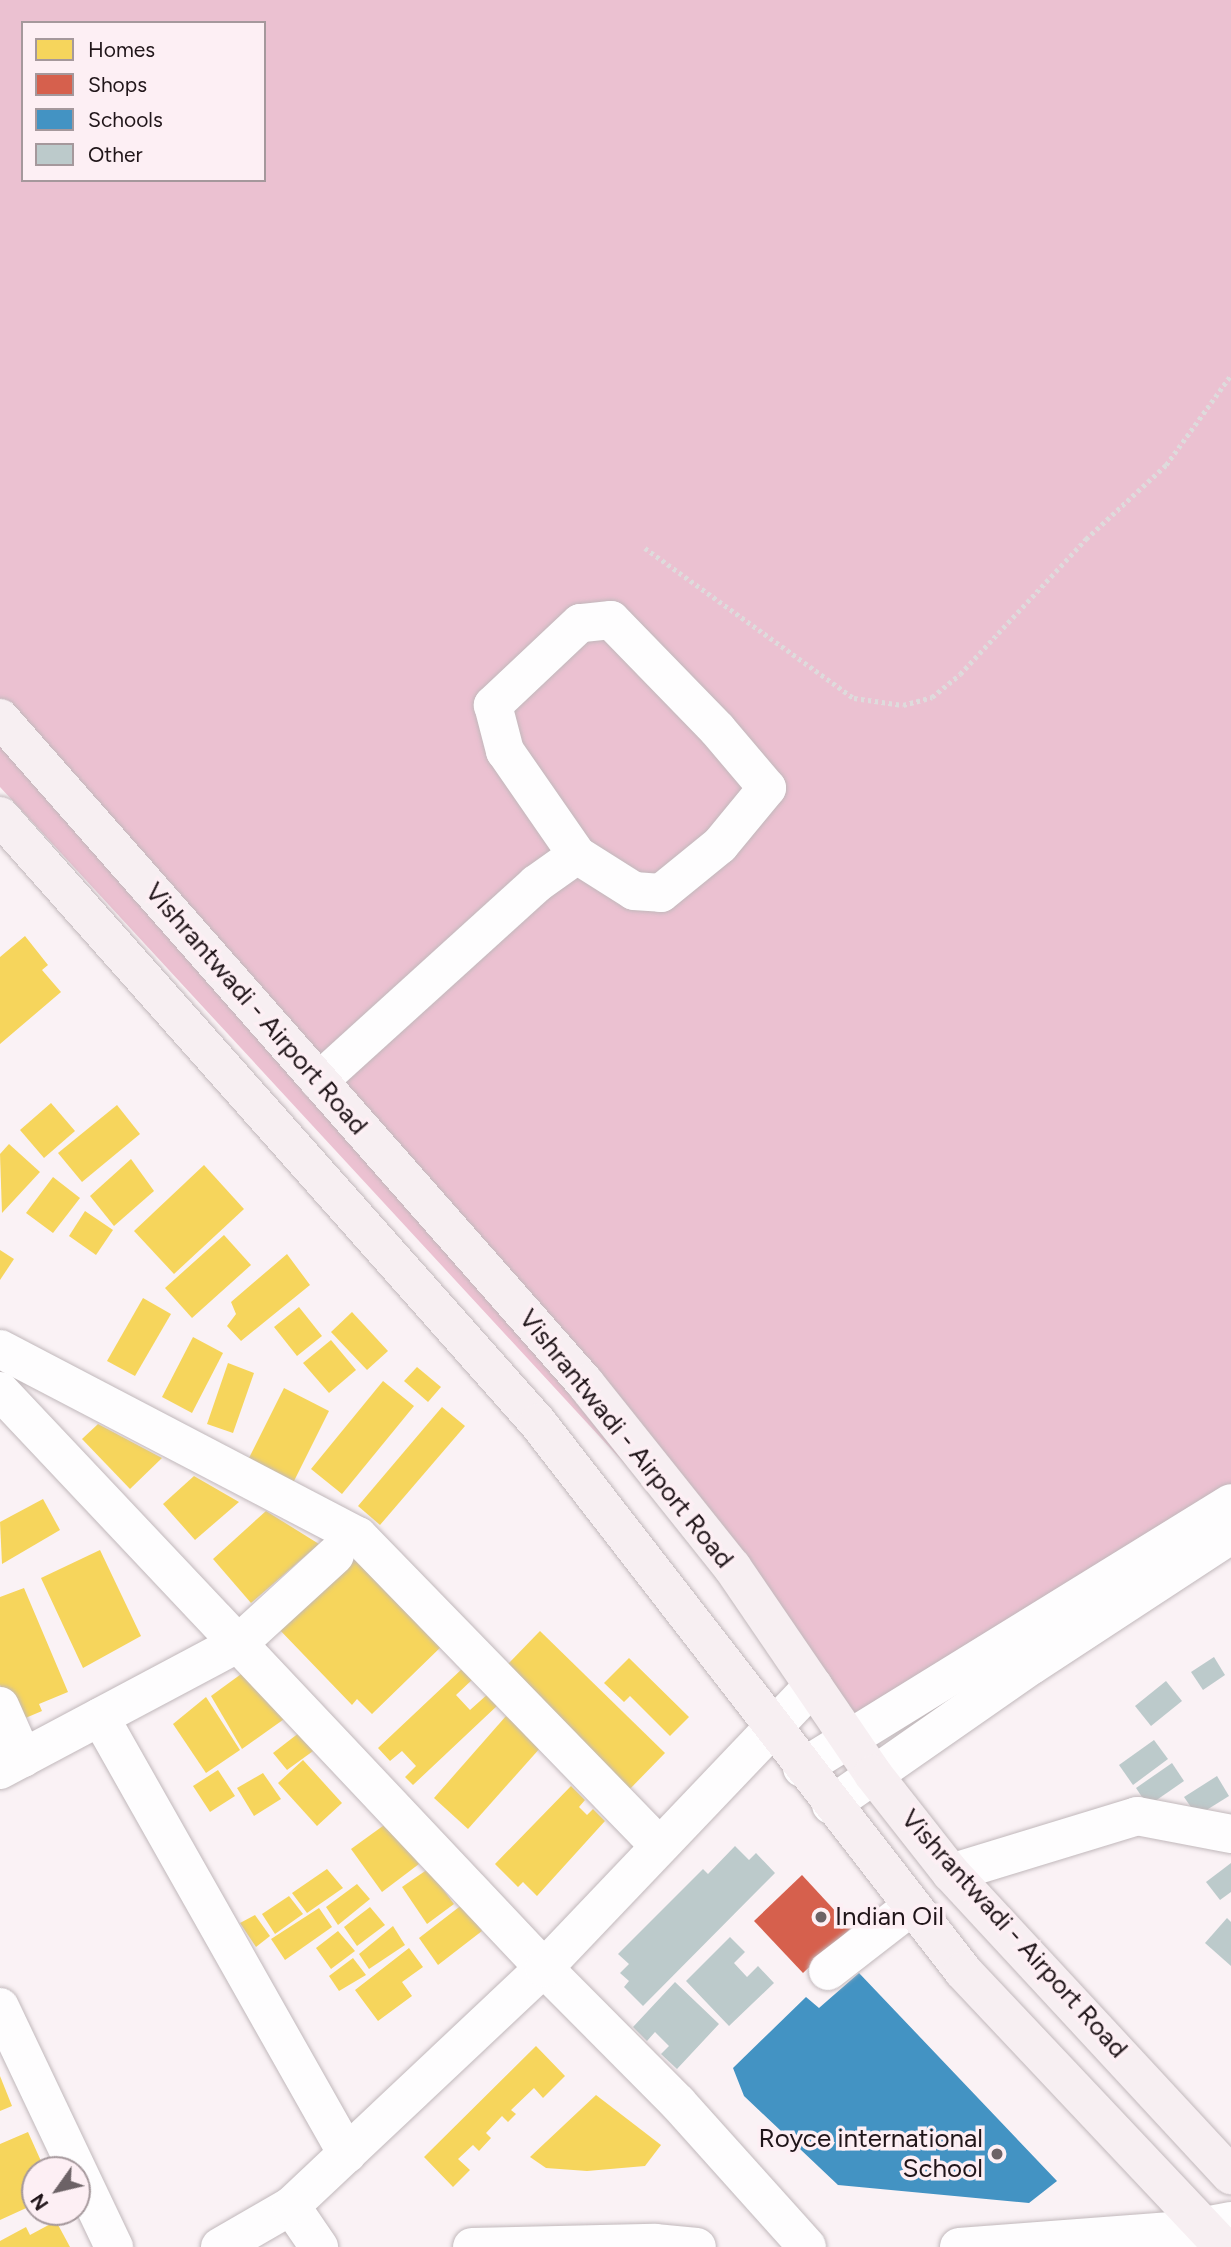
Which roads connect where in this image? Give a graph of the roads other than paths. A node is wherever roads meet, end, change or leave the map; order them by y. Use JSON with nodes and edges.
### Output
{"nodes":[{"id":1,"x":0,"y":718,"type":"edge"},
{"id":2,"x":0,"y":816,"type":"edge"},
{"id":3,"x":577,"y":855,"type":"junction"},
{"id":4,"x":319,"y":1081,"type":"junction"},
{"id":5,"x":10,"y":1364,"type":"edge"},
{"id":6,"x":0,"y":1391,"type":"edge"},
{"id":7,"x":1231,"y":1503,"type":"edge"},
{"id":8,"x":1231,"y":1535,"type":"edge"},
{"id":9,"x":335,"y":1555,"type":"dead end"},
{"id":10,"x":239,"y":1643,"type":"junction"},
{"id":11,"x":813,"y":1686,"type":"junction"},
{"id":12,"x":0,"y":1706,"type":"edge"},
{"id":13,"x":100,"y":1717,"type":"junction"},
{"id":14,"x":771,"y":1726,"type":"junction"},
{"id":15,"x":848,"y":1737,"type":"junction"},
{"id":16,"x":12,"y":1764,"type":"edge"},
{"id":17,"x":802,"y":1768,"type":"junction"},
{"id":18,"x":873,"y":1774,"type":"junction"},
{"id":19,"x":831,"y":1805,"type":"junction"},
{"id":20,"x":1231,"y":1834,"type":"edge"},
{"id":21,"x":659,"y":1846,"type":"junction"},
{"id":22,"x":951,"y":1872,"type":"junction"},
{"id":23,"x":912,"y":1906,"type":"junction"},
{"id":24,"x":544,"y":1968,"type":"junction"},
{"id":25,"x":828,"y":1970,"type":"dead end"},
{"id":26,"x":0,"y":2007,"type":"edge"},
{"id":27,"x":347,"y":2154,"type":"junction"},
{"id":28,"x":1231,"y":2175,"type":"edge"},
{"id":29,"x":292,"y":2206,"type":"junction"},
{"id":30,"x":1205,"y":2234,"type":"edge"},
{"id":31,"x":999,"y":2245,"type":"edge"},
{"id":32,"x":650,"y":2246,"type":"edge"},
{"id":33,"x":114,"y":2247,"type":"edge"},
{"id":34,"x":220,"y":2247,"type":"edge"},
{"id":35,"x":319,"y":2247,"type":"edge"},
{"id":36,"x":472,"y":2247,"type":"edge"},
{"id":37,"x":697,"y":2247,"type":"edge"},
{"id":38,"x":807,"y":2247,"type":"edge"},
{"id":39,"x":959,"y":2247,"type":"edge"}],
"edges":[{"from":1,"to":4,"type":"main road","name":"Vishrantwadi - Airport Road"},
{"from":2,"to":14,"type":"main road","name":"Vishrantwadi - Airport Road"},
{"from":3,"to":3,"type":"street"},
{"from":3,"to":4,"type":"street"},
{"from":4,"to":11,"type":"main road","name":"Vishrantwadi - Airport Road"},
{"from":5,"to":21,"type":"street"},
{"from":6,"to":10,"type":"street"},
{"from":7,"to":15,"type":"street"},
{"from":8,"to":18,"type":"street"},
{"from":9,"to":10,"type":"street"},
{"from":10,"to":13,"type":"street"},
{"from":10,"to":24,"type":"street"},
{"from":11,"to":14,"type":"street"},
{"from":11,"to":15,"type":"main road","name":"Vishrantwadi - Airport Road"},
{"from":12,"to":16,"type":"street"},
{"from":13,"to":16,"type":"street"},
{"from":13,"to":27,"type":"street"},
{"from":14,"to":17,"type":"main road","name":"Vishrantwadi - Airport Road"},
{"from":14,"to":21,"type":"street"},
{"from":15,"to":17,"type":"street"},
{"from":15,"to":18,"type":"main road","name":"Vishrantwadi - Airport Road"},
{"from":17,"to":19,"type":"main road","name":"Vishrantwadi - Airport Road"},
{"from":18,"to":19,"type":"street"},
{"from":18,"to":22,"type":"main road","name":"Vishrantwadi - Airport Road"},
{"from":19,"to":23,"type":"main road","name":"Vishrantwadi - Airport Road"},
{"from":20,"to":22,"type":"street"},
{"from":21,"to":24,"type":"street"},
{"from":22,"to":28,"type":"main road","name":"Vishrantwadi - Airport Road"},
{"from":23,"to":25,"type":"street"},
{"from":23,"to":30,"type":"main road","name":"Vishrantwadi - Airport Road"},
{"from":24,"to":27,"type":"street"},
{"from":24,"to":38,"type":"street"},
{"from":26,"to":33,"type":"street"},
{"from":27,"to":29,"type":"street"},
{"from":29,"to":34,"type":"street"},
{"from":29,"to":35,"type":"street"},
{"from":30,"to":31,"type":"street"},
{"from":31,"to":39,"type":"street"},
{"from":32,"to":36,"type":"street"},
{"from":32,"to":37,"type":"street"}]}
